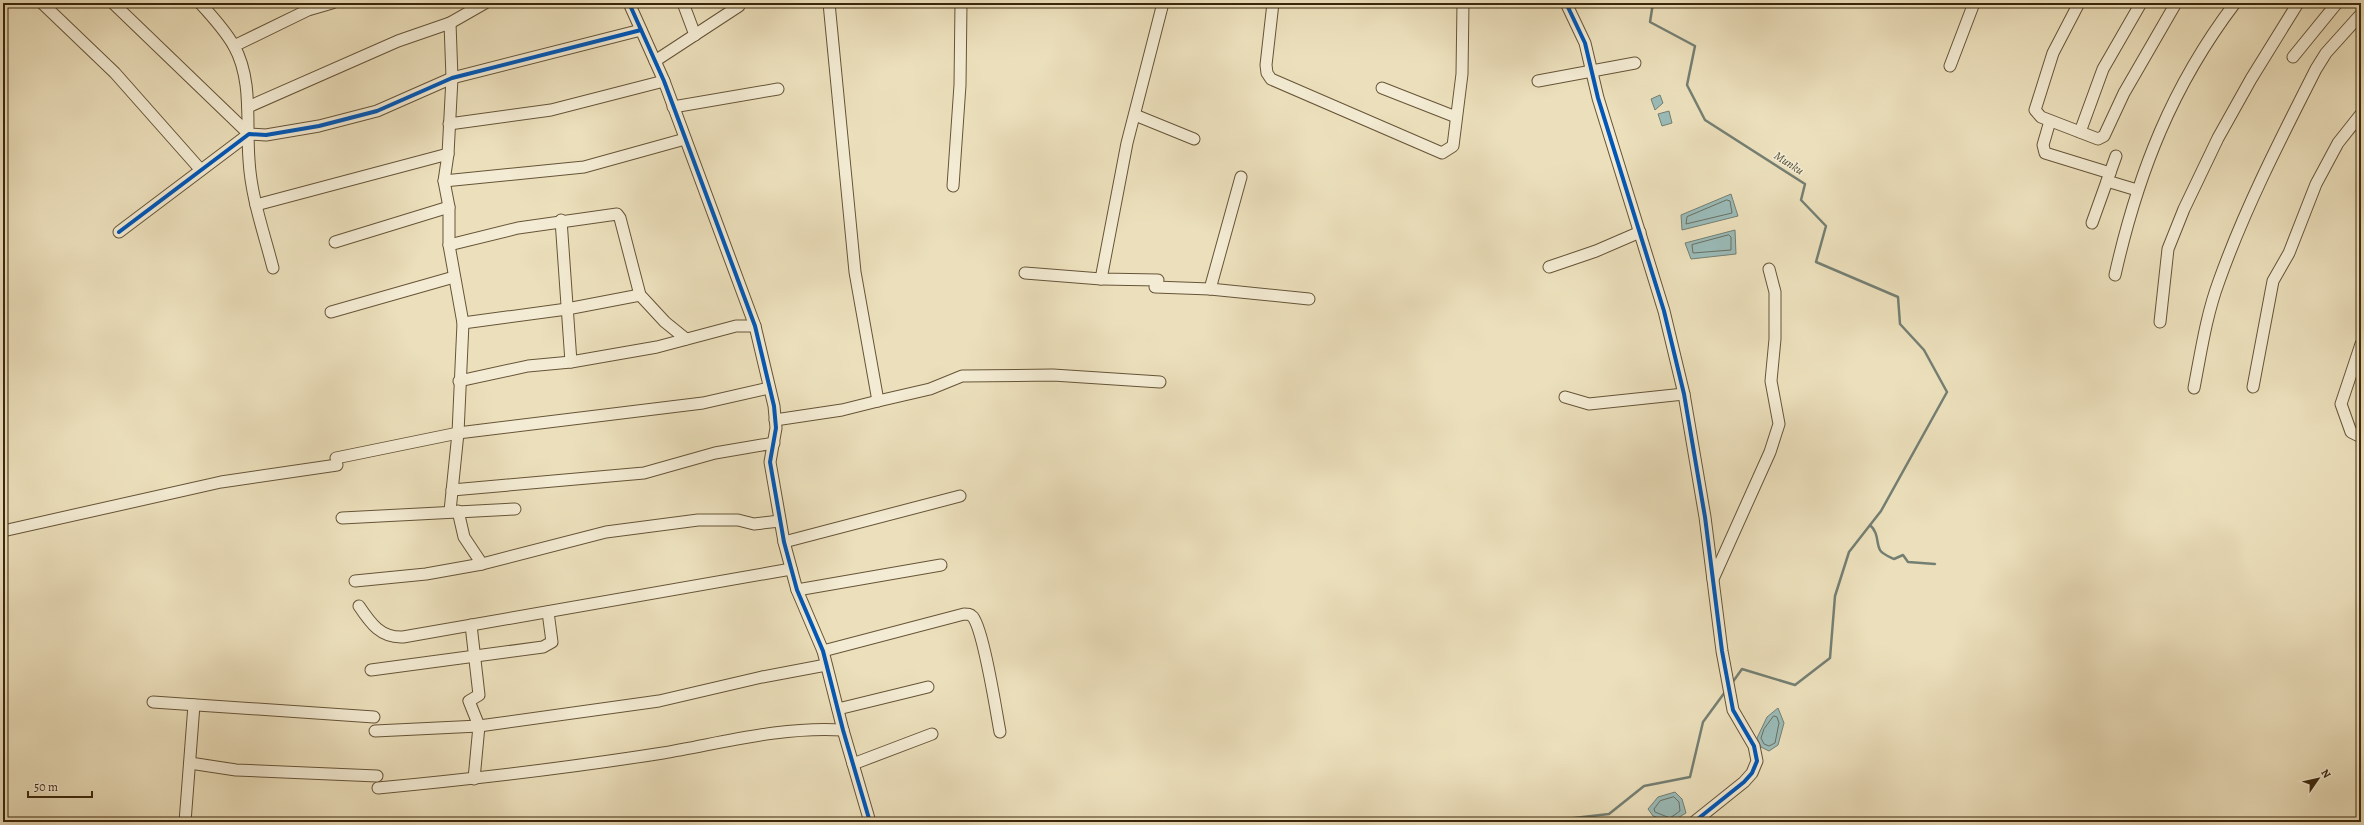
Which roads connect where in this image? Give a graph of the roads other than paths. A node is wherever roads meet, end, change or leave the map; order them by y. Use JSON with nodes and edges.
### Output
{"nodes":[{"id":1,"x":42,"y":3,"type":"edge"},
{"id":2,"x":113,"y":3,"type":"edge"},
{"id":3,"x":200,"y":3,"type":"edge"},
{"id":4,"x":332,"y":3,"type":"edge"},
{"id":5,"x":485,"y":3,"type":"edge"},
{"id":6,"x":629,"y":3,"type":"edge"},
{"id":7,"x":683,"y":3,"type":"edge"},
{"id":8,"x":829,"y":3,"type":"edge"},
{"id":9,"x":961,"y":3,"type":"edge"},
{"id":10,"x":1163,"y":3,"type":"edge"},
{"id":11,"x":1273,"y":3,"type":"edge"},
{"id":12,"x":1463,"y":3,"type":"edge"},
{"id":13,"x":1566,"y":3,"type":"edge"},
{"id":14,"x":1974,"y":3,"type":"edge"},
{"id":15,"x":2079,"y":3,"type":"edge"},
{"id":16,"x":2141,"y":3,"type":"edge"},
{"id":17,"x":2176,"y":3,"type":"edge"},
{"id":18,"x":2235,"y":3,"type":"edge"},
{"id":19,"x":2298,"y":3,"type":"edge"},
{"id":20,"x":2337,"y":3,"type":"edge"},
{"id":21,"x":739,"y":6,"type":"dead end"},
{"id":22,"x":2361,"y":14,"type":"edge"},
{"id":23,"x":450,"y":23,"type":"junction"},
{"id":24,"x":641,"y":30,"type":"junction"},
{"id":25,"x":695,"y":35,"type":"junction"},
{"id":26,"x":234,"y":46,"type":"junction"},
{"id":27,"x":2293,"y":57,"type":"dead end"},
{"id":28,"x":655,"y":61,"type":"junction"},
{"id":29,"x":1635,"y":63,"type":"dead end"},
{"id":30,"x":1950,"y":66,"type":"dead end"},
{"id":31,"x":1593,"y":70,"type":"junction"},
{"id":32,"x":452,"y":78,"type":"junction"},
{"id":33,"x":664,"y":81,"type":"junction"},
{"id":34,"x":1538,"y":81,"type":"dead end"},
{"id":35,"x":1382,"y":88,"type":"dead end"},
{"id":36,"x":778,"y":89,"type":"dead end"},
{"id":37,"x":248,"y":107,"type":"junction"},
{"id":38,"x":673,"y":107,"type":"junction"},
{"id":39,"x":2361,"y":114,"type":"edge"},
{"id":40,"x":1135,"y":115,"type":"junction"},
{"id":41,"x":1456,"y":117,"type":"junction"},
{"id":42,"x":2050,"y":121,"type":"junction"},
{"id":43,"x":449,"y":124,"type":"junction"},
{"id":44,"x":2080,"y":132,"type":"junction"},
{"id":45,"x":249,"y":134,"type":"junction"},
{"id":46,"x":685,"y":138,"type":"junction"},
{"id":47,"x":1194,"y":139,"type":"dead end"},
{"id":48,"x":448,"y":154,"type":"junction"},
{"id":49,"x":2116,"y":156,"type":"dead end"},
{"id":50,"x":200,"y":169,"type":"junction"},
{"id":51,"x":1241,"y":177,"type":"dead end"},
{"id":52,"x":2108,"y":177,"type":"junction"},
{"id":53,"x":444,"y":181,"type":"junction"},
{"id":54,"x":953,"y":186,"type":"dead end"},
{"id":55,"x":2137,"y":190,"type":"junction"},
{"id":56,"x":256,"y":205,"type":"junction"},
{"id":57,"x":448,"y":207,"type":"junction"},
{"id":58,"x":561,"y":220,"type":"junction"},
{"id":59,"x":2092,"y":223,"type":"dead end"},
{"id":60,"x":119,"y":232,"type":"dead end"},
{"id":61,"x":1640,"y":232,"type":"junction"},
{"id":62,"x":335,"y":242,"type":"dead end"},
{"id":63,"x":449,"y":245,"type":"junction"},
{"id":64,"x":1549,"y":267,"type":"dead end"},
{"id":65,"x":273,"y":268,"type":"dead end"},
{"id":66,"x":1769,"y":269,"type":"dead end"},
{"id":67,"x":1025,"y":273,"type":"dead end"},
{"id":68,"x":2115,"y":274,"type":"dead end"},
{"id":69,"x":454,"y":277,"type":"junction"},
{"id":70,"x":1101,"y":279,"type":"junction"},
{"id":71,"x":1210,"y":289,"type":"junction"},
{"id":72,"x":640,"y":295,"type":"junction"},
{"id":73,"x":1310,"y":299,"type":"dead end"},
{"id":74,"x":567,"y":309,"type":"junction"},
{"id":75,"x":331,"y":312,"type":"dead end"},
{"id":76,"x":462,"y":322,"type":"junction"},
{"id":77,"x":2160,"y":322,"type":"dead end"},
{"id":78,"x":755,"y":326,"type":"junction"},
{"id":79,"x":686,"y":339,"type":"junction"},
{"id":80,"x":2361,"y":344,"type":"edge"},
{"id":81,"x":571,"y":362,"type":"junction"},
{"id":82,"x":459,"y":381,"type":"junction"},
{"id":83,"x":1160,"y":382,"type":"dead end"},
{"id":84,"x":2253,"y":387,"type":"dead end"},
{"id":85,"x":770,"y":388,"type":"junction"},
{"id":86,"x":2194,"y":388,"type":"dead end"},
{"id":87,"x":1684,"y":394,"type":"junction"},
{"id":88,"x":1565,"y":397,"type":"dead end"},
{"id":89,"x":878,"y":401,"type":"junction"},
{"id":90,"x":775,"y":420,"type":"junction"},
{"id":91,"x":458,"y":433,"type":"junction"},
{"id":92,"x":2361,"y":437,"type":"edge"},
{"id":93,"x":774,"y":443,"type":"junction"},
{"id":94,"x":452,"y":490,"type":"junction"},
{"id":95,"x":960,"y":496,"type":"dead end"},
{"id":96,"x":515,"y":509,"type":"dead end"},
{"id":97,"x":454,"y":511,"type":"junction"},
{"id":98,"x":342,"y":518,"type":"dead end"},
{"id":99,"x":780,"y":521,"type":"junction"},
{"id":100,"x":3,"y":531,"type":"edge"},
{"id":101,"x":784,"y":542,"type":"junction"},
{"id":102,"x":482,"y":564,"type":"junction"},
{"id":103,"x":941,"y":565,"type":"dead end"},
{"id":104,"x":791,"y":569,"type":"junction"},
{"id":105,"x":1713,"y":579,"type":"junction"},
{"id":106,"x":354,"y":581,"type":"dead end"},
{"id":107,"x":797,"y":590,"type":"junction"},
{"id":108,"x":359,"y":606,"type":"dead end"},
{"id":109,"x":548,"y":612,"type":"junction"},
{"id":110,"x":471,"y":625,"type":"junction"},
{"id":111,"x":823,"y":651,"type":"junction"},
{"id":112,"x":473,"y":656,"type":"junction"},
{"id":113,"x":826,"y":665,"type":"junction"},
{"id":114,"x":371,"y":670,"type":"dead end"},
{"id":115,"x":928,"y":687,"type":"dead end"},
{"id":116,"x":153,"y":702,"type":"dead end"},
{"id":117,"x":194,"y":705,"type":"junction"},
{"id":118,"x":838,"y":709,"type":"junction"},
{"id":119,"x":374,"y":717,"type":"dead end"},
{"id":120,"x":478,"y":726,"type":"junction"},
{"id":121,"x":843,"y":730,"type":"junction"},
{"id":122,"x":375,"y":731,"type":"dead end"},
{"id":123,"x":1000,"y":732,"type":"dead end"},
{"id":124,"x":932,"y":734,"type":"dead end"},
{"id":125,"x":190,"y":763,"type":"junction"},
{"id":126,"x":853,"y":764,"type":"junction"},
{"id":127,"x":377,"y":776,"type":"dead end"},
{"id":128,"x":474,"y":779,"type":"junction"},
{"id":129,"x":378,"y":788,"type":"dead end"},
{"id":130,"x":1710,"y":809,"type":"junction"},
{"id":131,"x":185,"y":822,"type":"edge"},
{"id":132,"x":870,"y":822,"type":"edge"},
{"id":133,"x":1694,"y":822,"type":"edge"},
{"id":134,"x":1708,"y":822,"type":"edge"}],
"edges":[{"from":1,"to":50,"type":"street"},
{"from":2,"to":45,"type":"street"},
{"from":3,"to":26,"type":"street"},
{"from":4,"to":26,"type":"street"},
{"from":5,"to":23,"type":"street"},
{"from":6,"to":24,"type":"street"},
{"from":7,"to":25,"type":"street"},
{"from":8,"to":89,"type":"street"},
{"from":9,"to":54,"type":"street"},
{"from":10,"to":40,"type":"street"},
{"from":11,"to":41,"type":"street"},
{"from":12,"to":41,"type":"street"},
{"from":13,"to":31,"type":"street"},
{"from":14,"to":30,"type":"street"},
{"from":15,"to":42,"type":"street"},
{"from":16,"to":44,"type":"street"},
{"from":17,"to":44,"type":"street"},
{"from":18,"to":55,"type":"street"},
{"from":19,"to":77,"type":"street"},
{"from":20,"to":27,"type":"street"},
{"from":21,"to":25,"type":"street"},
{"from":22,"to":86,"type":"street"},
{"from":23,"to":32,"type":"street"},
{"from":23,"to":37,"type":"street"},
{"from":24,"to":28,"type":"street"},
{"from":24,"to":32,"type":"street"},
{"from":25,"to":28,"type":"street"},
{"from":26,"to":37,"type":"street"},
{"from":28,"to":33,"type":"street"},
{"from":29,"to":31,"type":"street"},
{"from":31,"to":34,"type":"street"},
{"from":31,"to":61,"type":"street"},
{"from":32,"to":43,"type":"street"},
{"from":32,"to":45,"type":"street"},
{"from":33,"to":38,"type":"street"},
{"from":33,"to":43,"type":"street"},
{"from":35,"to":41,"type":"street"},
{"from":36,"to":38,"type":"street"},
{"from":37,"to":45,"type":"street"},
{"from":38,"to":46,"type":"street"},
{"from":39,"to":84,"type":"street"},
{"from":40,"to":47,"type":"street"},
{"from":40,"to":70,"type":"street"},
{"from":42,"to":44,"type":"street"},
{"from":42,"to":52,"type":"street"},
{"from":43,"to":48,"type":"street"},
{"from":45,"to":50,"type":"street"},
{"from":45,"to":56,"type":"street"},
{"from":46,"to":53,"type":"street"},
{"from":46,"to":78,"type":"street"},
{"from":48,"to":53,"type":"street"},
{"from":48,"to":56,"type":"street"},
{"from":49,"to":52,"type":"street"},
{"from":50,"to":60,"type":"street"},
{"from":51,"to":71,"type":"street"},
{"from":52,"to":55,"type":"street"},
{"from":52,"to":59,"type":"street"},
{"from":53,"to":57,"type":"street"},
{"from":55,"to":68,"type":"street"},
{"from":56,"to":65,"type":"street"},
{"from":57,"to":62,"type":"street"},
{"from":57,"to":63,"type":"street"},
{"from":58,"to":63,"type":"street"},
{"from":58,"to":72,"type":"street"},
{"from":58,"to":74,"type":"street"},
{"from":61,"to":64,"type":"street"},
{"from":61,"to":87,"type":"street"},
{"from":63,"to":69,"type":"street"},
{"from":66,"to":105,"type":"street"},
{"from":67,"to":70,"type":"street"},
{"from":69,"to":75,"type":"street"},
{"from":69,"to":76,"type":"street"},
{"from":70,"to":71,"type":"street"},
{"from":71,"to":73,"type":"street"},
{"from":72,"to":74,"type":"street"},
{"from":72,"to":79,"type":"street"},
{"from":74,"to":76,"type":"street"},
{"from":74,"to":81,"type":"street"},
{"from":76,"to":82,"type":"street"},
{"from":78,"to":79,"type":"street"},
{"from":78,"to":85,"type":"street"},
{"from":79,"to":81,"type":"street"},
{"from":80,"to":92,"type":"street"},
{"from":81,"to":82,"type":"street"},
{"from":82,"to":91,"type":"street"},
{"from":83,"to":89,"type":"street"},
{"from":85,"to":90,"type":"street"},
{"from":85,"to":91,"type":"street"},
{"from":87,"to":88,"type":"street"},
{"from":87,"to":105,"type":"street"},
{"from":89,"to":90,"type":"street"},
{"from":90,"to":93,"type":"street"},
{"from":91,"to":94,"type":"street"},
{"from":91,"to":100,"type":"street"},
{"from":93,"to":94,"type":"street"},
{"from":93,"to":99,"type":"street"},
{"from":94,"to":97,"type":"street"},
{"from":95,"to":101,"type":"street"},
{"from":96,"to":97,"type":"street"},
{"from":97,"to":98,"type":"street"},
{"from":97,"to":102,"type":"street"},
{"from":99,"to":101,"type":"street"},
{"from":99,"to":102,"type":"street"},
{"from":101,"to":104,"type":"street"},
{"from":102,"to":106,"type":"street"},
{"from":103,"to":107,"type":"street"},
{"from":104,"to":107,"type":"street"},
{"from":104,"to":109,"type":"street"},
{"from":105,"to":130,"type":"street"},
{"from":107,"to":111,"type":"street"},
{"from":108,"to":110,"type":"street"},
{"from":109,"to":110,"type":"street"},
{"from":109,"to":112,"type":"street"},
{"from":110,"to":112,"type":"street"},
{"from":111,"to":113,"type":"street"},
{"from":111,"to":123,"type":"street"},
{"from":112,"to":114,"type":"street"},
{"from":112,"to":120,"type":"street"},
{"from":113,"to":118,"type":"street"},
{"from":113,"to":120,"type":"street"},
{"from":115,"to":118,"type":"street"},
{"from":116,"to":117,"type":"street"},
{"from":117,"to":119,"type":"street"},
{"from":117,"to":125,"type":"street"},
{"from":118,"to":121,"type":"street"},
{"from":120,"to":122,"type":"street"},
{"from":120,"to":128,"type":"street"},
{"from":121,"to":126,"type":"street"},
{"from":121,"to":128,"type":"street"},
{"from":124,"to":126,"type":"street"},
{"from":125,"to":127,"type":"street"},
{"from":125,"to":131,"type":"street"},
{"from":126,"to":132,"type":"street"},
{"from":128,"to":129,"type":"street"},
{"from":130,"to":133,"type":"street"},
{"from":130,"to":134,"type":"street"}]}
